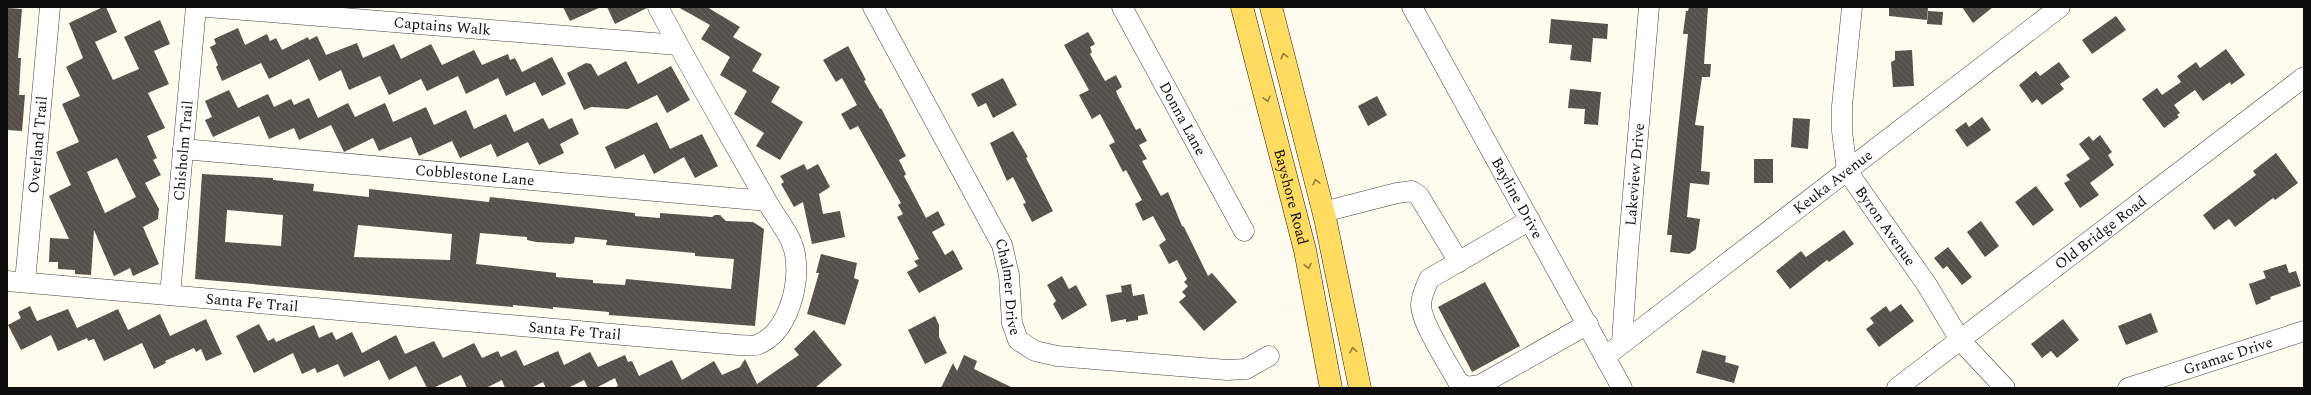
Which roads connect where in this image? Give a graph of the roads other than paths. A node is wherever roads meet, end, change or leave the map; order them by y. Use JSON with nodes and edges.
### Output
{"nodes":[{"id":1,"x":50,"y":7,"type":"edge"},
{"id":2,"x":196,"y":7,"type":"edge"},
{"id":3,"x":207,"y":7,"type":"edge"},
{"id":4,"x":658,"y":7,"type":"edge"},
{"id":5,"x":873,"y":7,"type":"edge"},
{"id":6,"x":1122,"y":7,"type":"edge"},
{"id":7,"x":1242,"y":7,"type":"edge"},
{"id":8,"x":1271,"y":7,"type":"edge"},
{"id":9,"x":1412,"y":7,"type":"edge"},
{"id":10,"x":1650,"y":7,"type":"edge"},
{"id":11,"x":1852,"y":7,"type":"edge"},
{"id":12,"x":2057,"y":8,"type":"edge"},
{"id":13,"x":678,"y":46,"type":"junction"},
{"id":14,"x":2304,"y":77,"type":"edge"},
{"id":15,"x":183,"y":149,"type":"junction"},
{"id":16,"x":1847,"y":171,"type":"junction"},
{"id":17,"x":766,"y":201,"type":"junction"},
{"id":18,"x":1323,"y":212,"type":"junction"},
{"id":19,"x":1530,"y":220,"type":"junction"},
{"id":20,"x":1244,"y":230,"type":"dead end"},
{"id":21,"x":1459,"y":262,"type":"junction"},
{"id":22,"x":16,"y":281,"type":"edge"},
{"id":23,"x":170,"y":295,"type":"junction"},
{"id":24,"x":1588,"y":324,"type":"junction"},
{"id":25,"x":2304,"y":331,"type":"edge"},
{"id":26,"x":1960,"y":340,"type":"junction"},
{"id":27,"x":1622,"y":342,"type":"junction"},
{"id":28,"x":1269,"y":356,"type":"dead end"},
{"id":29,"x":1606,"y":356,"type":"junction"},
{"id":30,"x":1331,"y":388,"type":"edge"},
{"id":31,"x":1360,"y":388,"type":"edge"},
{"id":32,"x":1622,"y":388,"type":"edge"},
{"id":33,"x":1897,"y":388,"type":"edge"},
{"id":34,"x":2005,"y":388,"type":"edge"},
{"id":35,"x":2128,"y":388,"type":"edge"}],
"edges":[{"from":1,"to":22,"type":"street","name":"Overland Trail"},
{"from":2,"to":15,"type":"street","name":"Chisholm Trail"},
{"from":3,"to":13,"type":"street","name":"Captains Walk"},
{"from":4,"to":13,"type":"street","name":"Santa Fe Trail"},
{"from":5,"to":28,"type":"street","name":"Chalmer Drive"},
{"from":6,"to":20,"type":"street","name":"Donna Lane"},
{"from":7,"to":30,"type":"main road","name":"Bayshore Road","one_way":true},
{"from":18,"to":8,"type":"main road","name":"Bayshore Road","one_way":true},
{"from":9,"to":19,"type":"street","name":"Bayline Drive"},
{"from":10,"to":27,"type":"street","name":"Lakeview Drive"},
{"from":11,"to":16,"type":"street","name":"Byron Avenue"},
{"from":12,"to":16,"type":"street","name":"Keuka Avenue"},
{"from":13,"to":17,"type":"street","name":"Santa Fe Trail"},
{"from":14,"to":26,"type":"street","name":"Old Bridge Road"},
{"from":15,"to":17,"type":"street","name":"Cobblestone Lane"},
{"from":15,"to":23,"type":"street","name":"Chisholm Trail"},
{"from":16,"to":26,"type":"street","name":"Byron Avenue"},
{"from":16,"to":27,"type":"street","name":"Keuka Avenue"},
{"from":17,"to":23,"type":"street","name":"Santa Fe Trail"},
{"from":18,"to":21,"type":"street"},
{"from":31,"to":18,"type":"main road","name":"Bayshore Road","one_way":true},
{"from":19,"to":21,"type":"street"},
{"from":19,"to":24,"type":"street","name":"Bayline Drive"},
{"from":21,"to":24,"type":"street"},
{"from":22,"to":23,"type":"street","name":"Santa Fe Trail"},
{"from":24,"to":29,"type":"street","name":"Bayline Drive"},
{"from":25,"to":35,"type":"street","name":"Gramac Drive"},
{"from":26,"to":33,"type":"street","name":"Old Bridge Road"},
{"from":26,"to":34,"type":"street"},
{"from":27,"to":29,"type":"street","name":"Keuka Avenue"},
{"from":29,"to":32,"type":"street","name":"Bayline Drive"}]}
